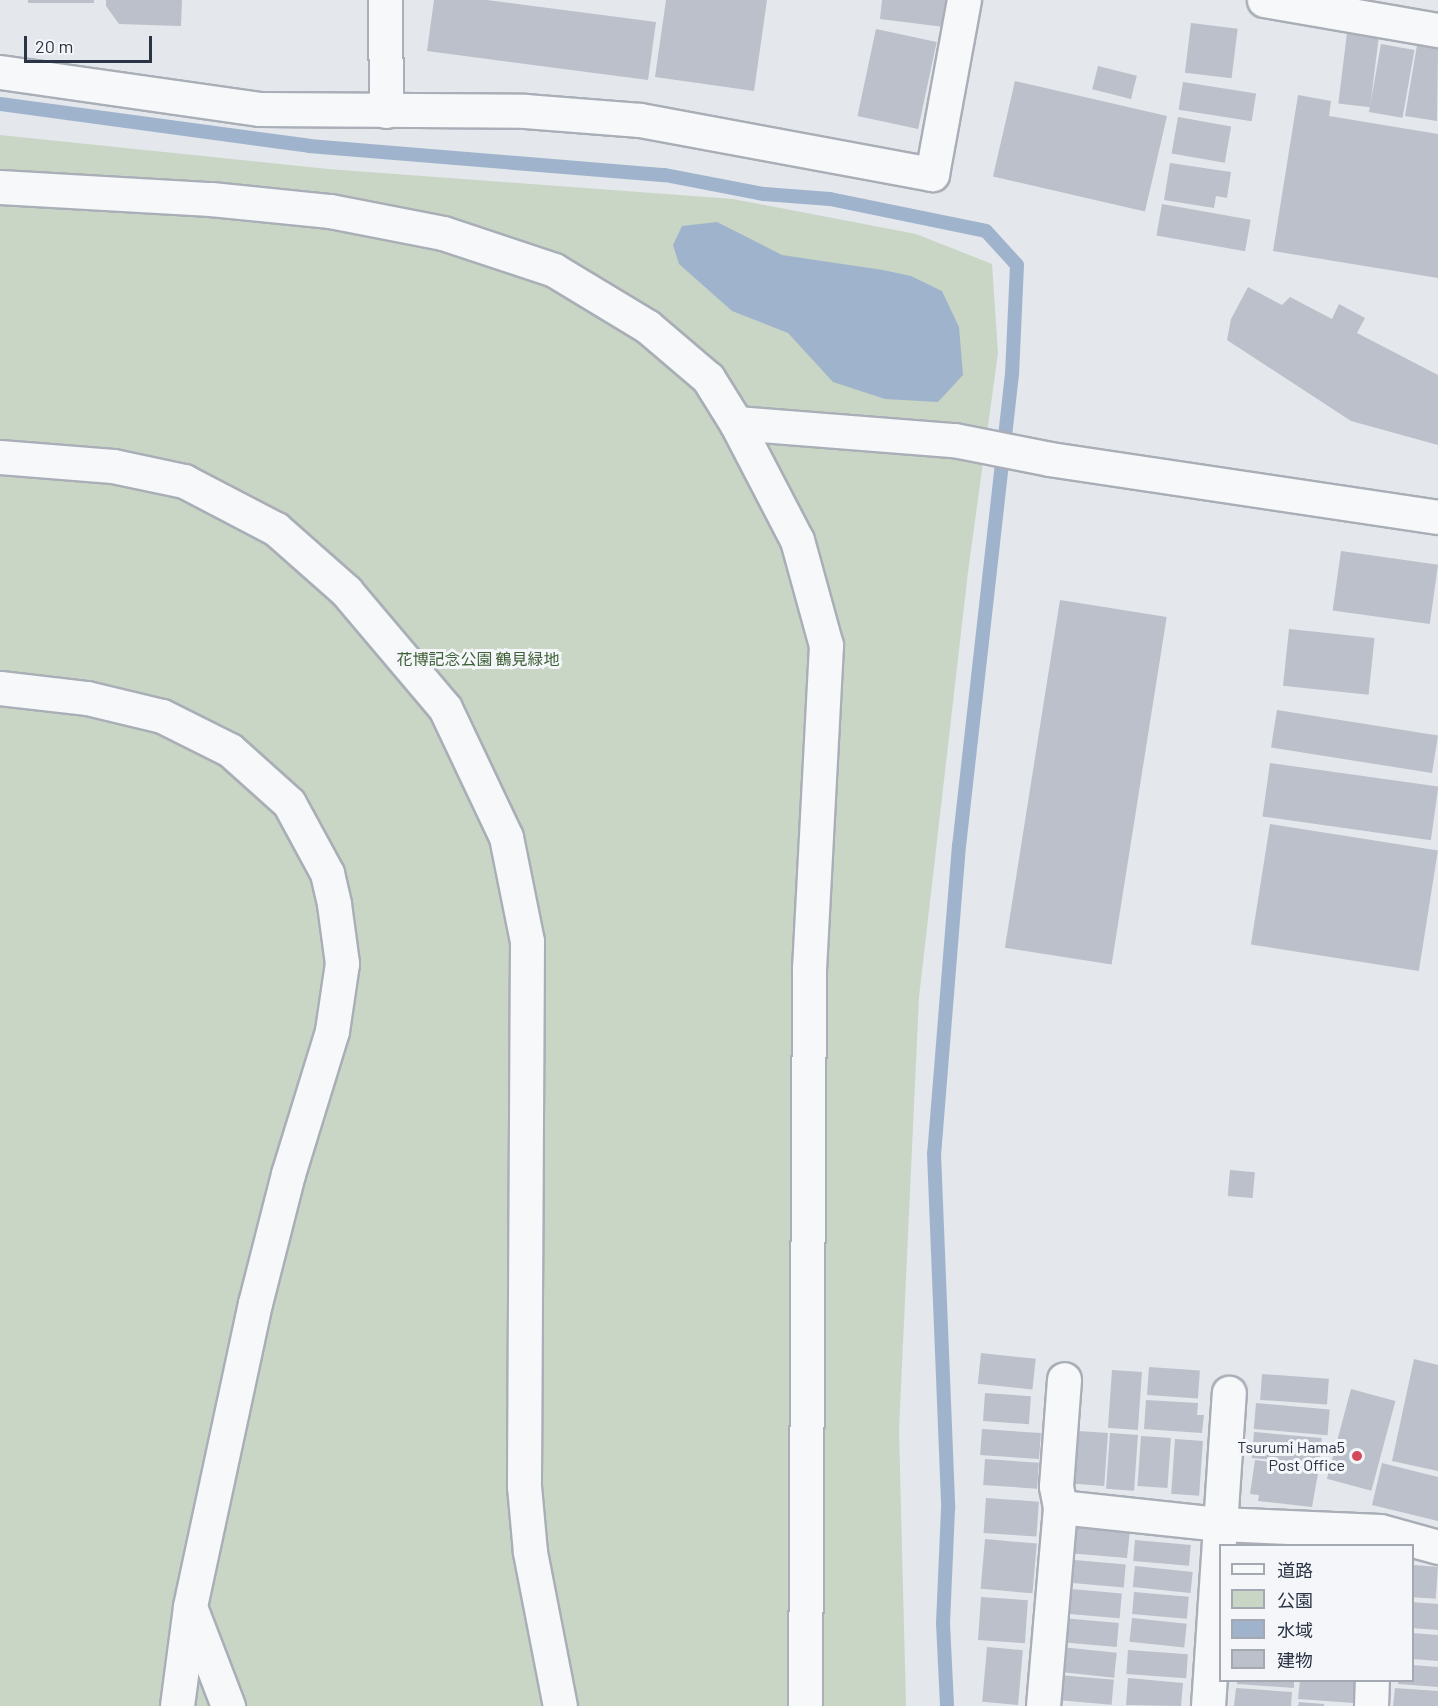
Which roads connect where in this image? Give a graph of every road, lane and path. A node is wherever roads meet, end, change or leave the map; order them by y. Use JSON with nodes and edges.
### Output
{"nodes":[{"id":1,"x":385,"y":0,"type":"edge"},
{"id":2,"x":964,"y":0,"type":"edge"},
{"id":3,"x":1264,"y":0,"type":"edge"},
{"id":4,"x":1438,"y":30,"type":"edge"},
{"id":5,"x":0,"y":72,"type":"edge"},
{"id":6,"x":386,"y":111,"type":"junction"},
{"id":7,"x":0,"y":187,"type":"edge"},
{"id":8,"x":736,"y":423,"type":"junction"},
{"id":9,"x":0,"y":457,"type":"edge"},
{"id":10,"x":1438,"y":517,"type":"edge"},
{"id":11,"x":0,"y":688,"type":"edge"},
{"id":12,"x":1064,"y":1379,"type":"dead end"},
{"id":13,"x":1229,"y":1393,"type":"dead end"},
{"id":14,"x":1060,"y":1507,"type":"junction"},
{"id":15,"x":1220,"y":1524,"type":"junction"},
{"id":16,"x":1379,"y":1538,"type":"edge"},
{"id":17,"x":1438,"y":1547,"type":"edge"},
{"id":18,"x":190,"y":1607,"type":"junction"},
{"id":19,"x":1372,"y":1682,"type":"edge"},
{"id":20,"x":177,"y":1706,"type":"edge"},
{"id":21,"x":228,"y":1706,"type":"edge"},
{"id":22,"x":560,"y":1706,"type":"edge"},
{"id":23,"x":805,"y":1706,"type":"edge"},
{"id":24,"x":1043,"y":1706,"type":"edge"},
{"id":25,"x":1208,"y":1706,"type":"edge"},
{"id":26,"x":1371,"y":1706,"type":"edge"}],
"edges":[{"from":1,"to":6,"type":"street"},
{"from":2,"to":6,"type":"street"},
{"from":3,"to":4,"type":"street"},
{"from":5,"to":6,"type":"street"},
{"from":7,"to":8,"type":"street"},
{"from":8,"to":10,"type":"street"},
{"from":8,"to":23,"type":"street"},
{"from":9,"to":22,"type":"street"},
{"from":11,"to":18,"type":"street"},
{"from":12,"to":14,"type":"street"},
{"from":13,"to":15,"type":"street"},
{"from":14,"to":15,"type":"street"},
{"from":14,"to":24,"type":"street"},
{"from":15,"to":16,"type":"street"},
{"from":15,"to":25,"type":"street"},
{"from":16,"to":17,"type":"street"},
{"from":18,"to":20,"type":"street"},
{"from":18,"to":21,"type":"street"},
{"from":19,"to":26,"type":"street"}]}
